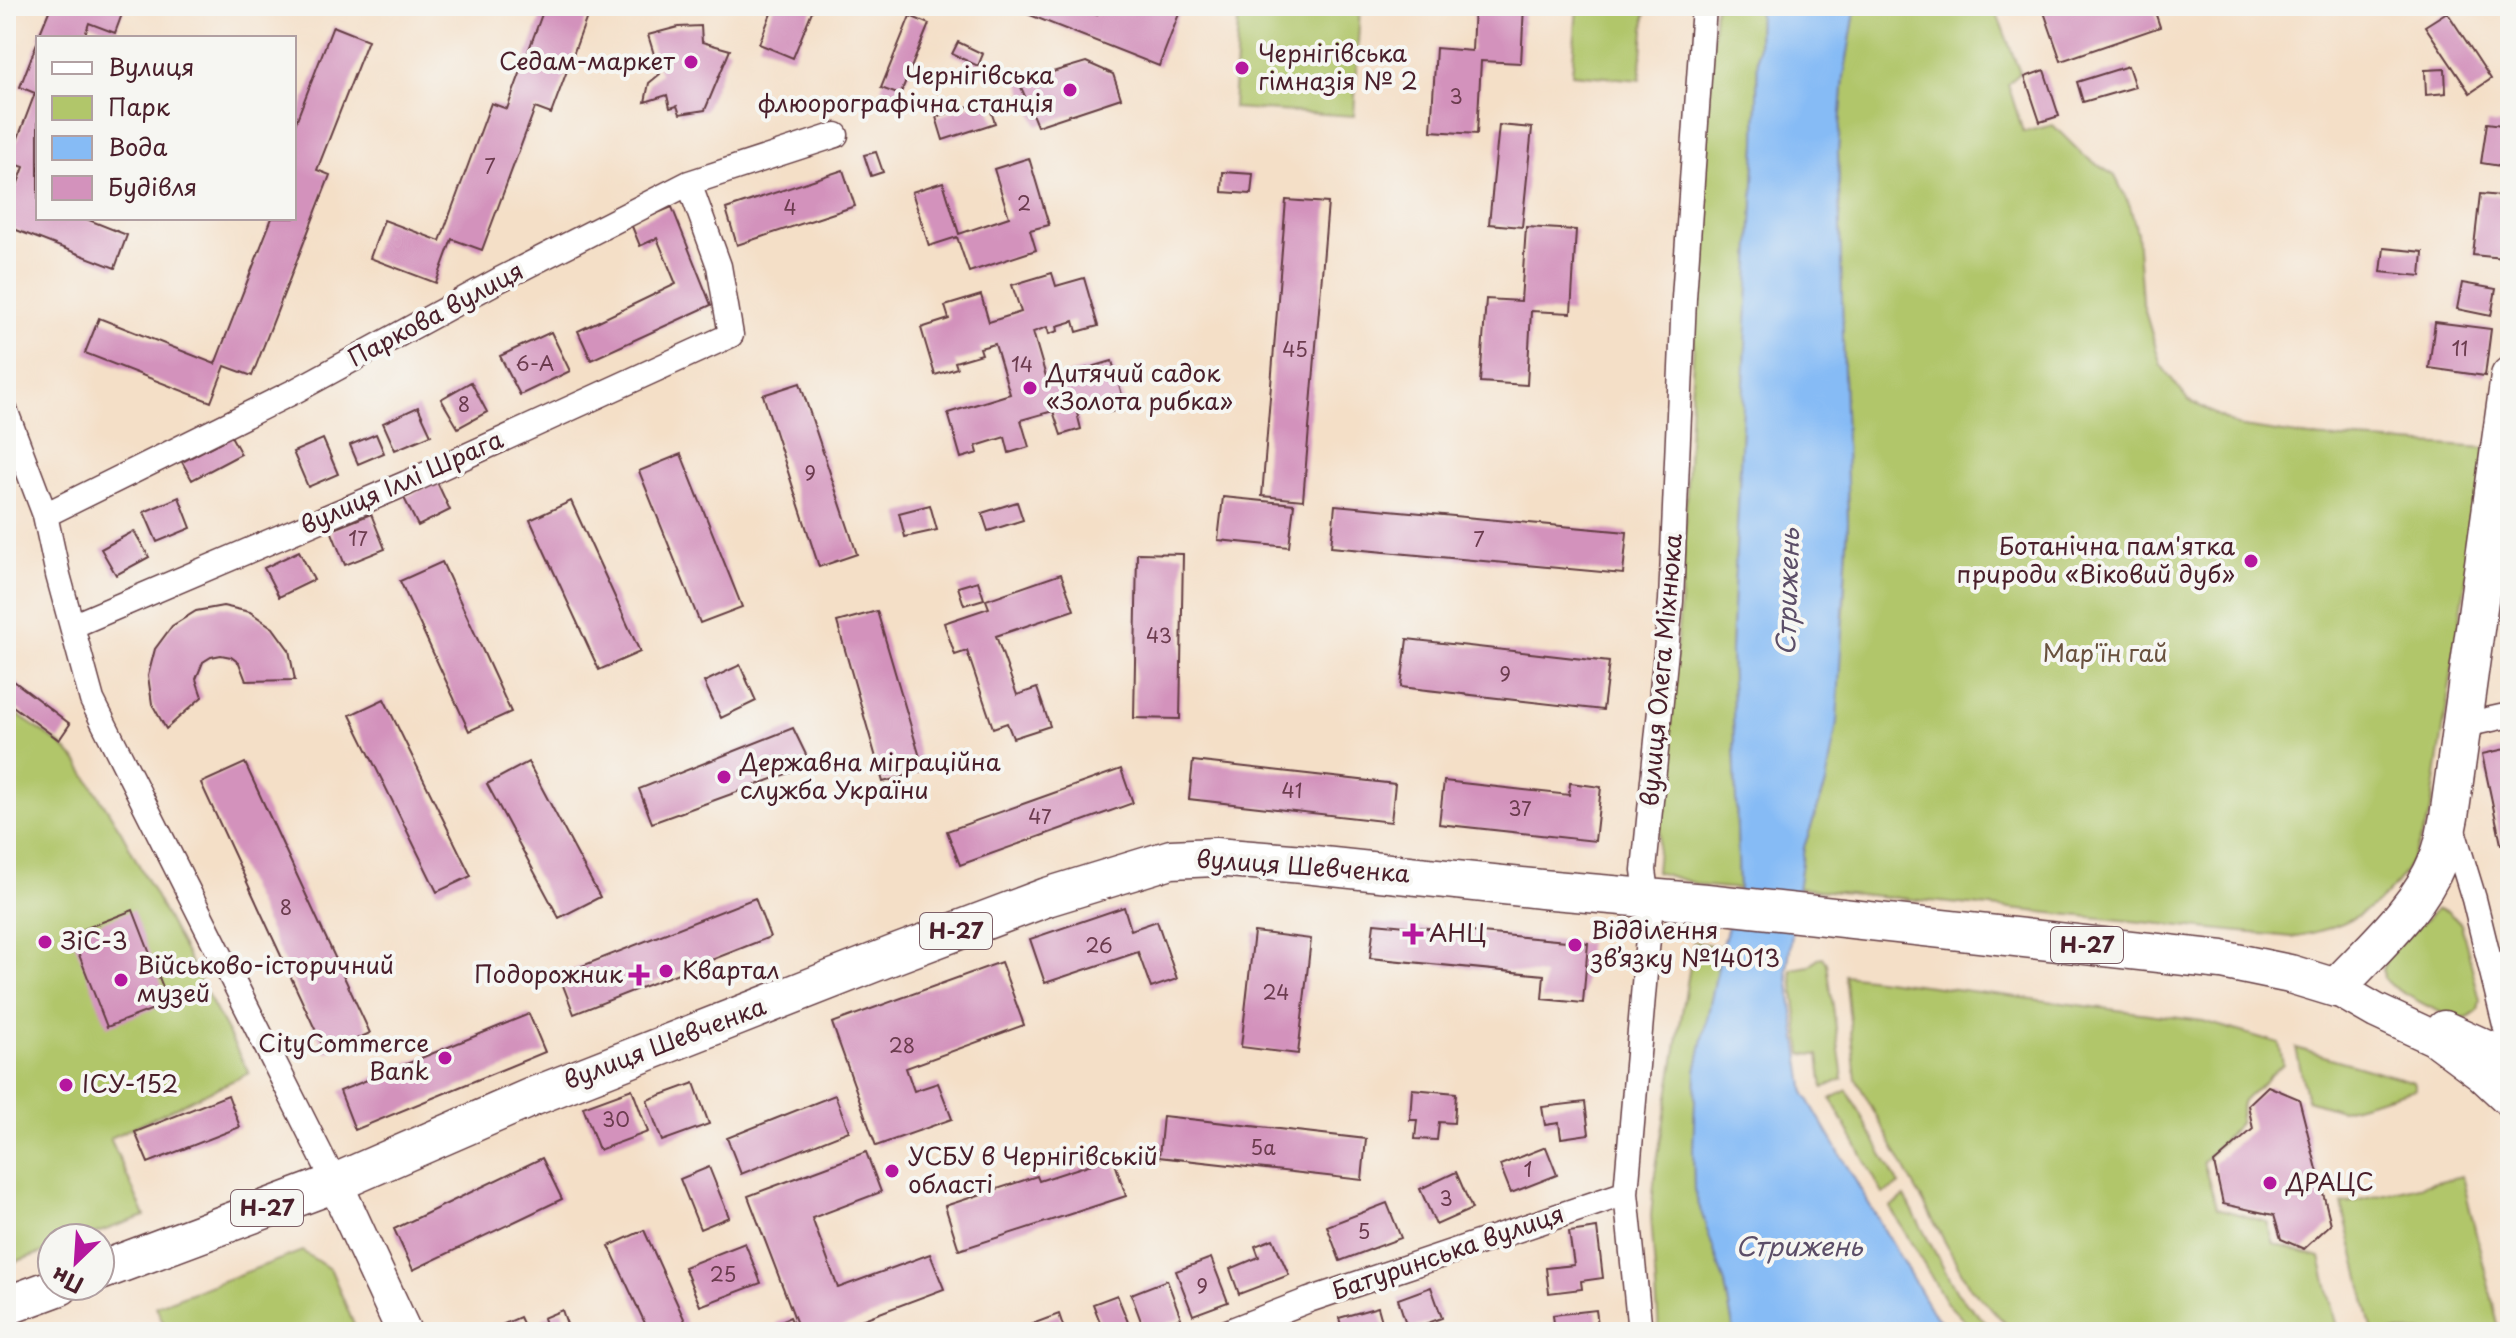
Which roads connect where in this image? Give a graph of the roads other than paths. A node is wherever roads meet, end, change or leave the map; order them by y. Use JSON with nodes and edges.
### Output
{"nodes":[{"id":1,"x":1704,"y":6,"type":"edge"},
{"id":2,"x":836,"y":135,"type":"dead end"},
{"id":3,"x":689,"y":183,"type":"junction"},
{"id":4,"x":2509,"y":393,"type":"edge"},
{"id":5,"x":6,"y":412,"type":"edge"},
{"id":6,"x":45,"y":515,"type":"junction"},
{"id":7,"x":72,"y":626,"type":"junction"},
{"id":8,"x":2510,"y":715,"type":"edge"},
{"id":9,"x":2460,"y":726,"type":"junction"},
{"id":10,"x":2449,"y":817,"type":"junction"},
{"id":11,"x":1647,"y":898,"type":"junction"},
{"id":12,"x":2382,"y":939,"type":"junction"},
{"id":13,"x":2336,"y":988,"type":"junction"},
{"id":14,"x":2384,"y":1001,"type":"junction"},
{"id":15,"x":2510,"y":1045,"type":"edge"},
{"id":16,"x":2510,"y":1058,"type":"edge"},
{"id":17,"x":2510,"y":1100,"type":"edge"},
{"id":18,"x":335,"y":1183,"type":"junction"},
{"id":19,"x":1626,"y":1193,"type":"junction"},
{"id":20,"x":116,"y":1265,"type":"edge"},
{"id":21,"x":36,"y":1295,"type":"edge"},
{"id":22,"x":6,"y":1306,"type":"edge"},
{"id":23,"x":404,"y":1332,"type":"edge"},
{"id":24,"x":1227,"y":1332,"type":"edge"},
{"id":25,"x":1640,"y":1332,"type":"edge"}],
"edges":[{"from":1,"to":11,"type":"street","name":"вулиця Олега Міхнюка"},
{"from":2,"to":3,"type":"street","name":"Паркова вулиця"},
{"from":3,"to":6,"type":"street","name":"Паркова вулиця"},
{"from":3,"to":7,"type":"street","name":"вулиця Іллі Шрага"},
{"from":4,"to":9,"type":"main road"},
{"from":5,"to":6,"type":"street"},
{"from":6,"to":7,"type":"street"},
{"from":7,"to":18,"type":"street"},
{"from":8,"to":9,"type":"street"},
{"from":9,"to":10,"type":"main road"},
{"from":10,"to":12,"type":"main road"},
{"from":10,"to":15,"type":"street"},
{"from":11,"to":13,"type":"main road","name":"вулиця Шевченка","number":"Н-27"},
{"from":11,"to":18,"type":"main road","name":"вулиця Шевченка","number":"Н-27"},
{"from":11,"to":19,"type":"street","name":"вулиця Олега Міхнюка"},
{"from":12,"to":13,"type":"main road"},
{"from":12,"to":14,"type":"main road"},
{"from":13,"to":14,"type":"main road","number":"Н-27"},
{"from":13,"to":17,"type":"main road","number":"Н-27"},
{"from":14,"to":16,"type":"main road","number":"Н-27"},
{"from":18,"to":20,"type":"main road","name":"вулиця Шевченка","number":"Н-27"},
{"from":18,"to":23,"type":"main road"},
{"from":19,"to":24,"type":"street","name":"Батуринська вулиця"},
{"from":19,"to":25,"type":"street","name":"вулиця Олега Міхнюка"},
{"from":21,"to":22,"type":"main road"}]}
